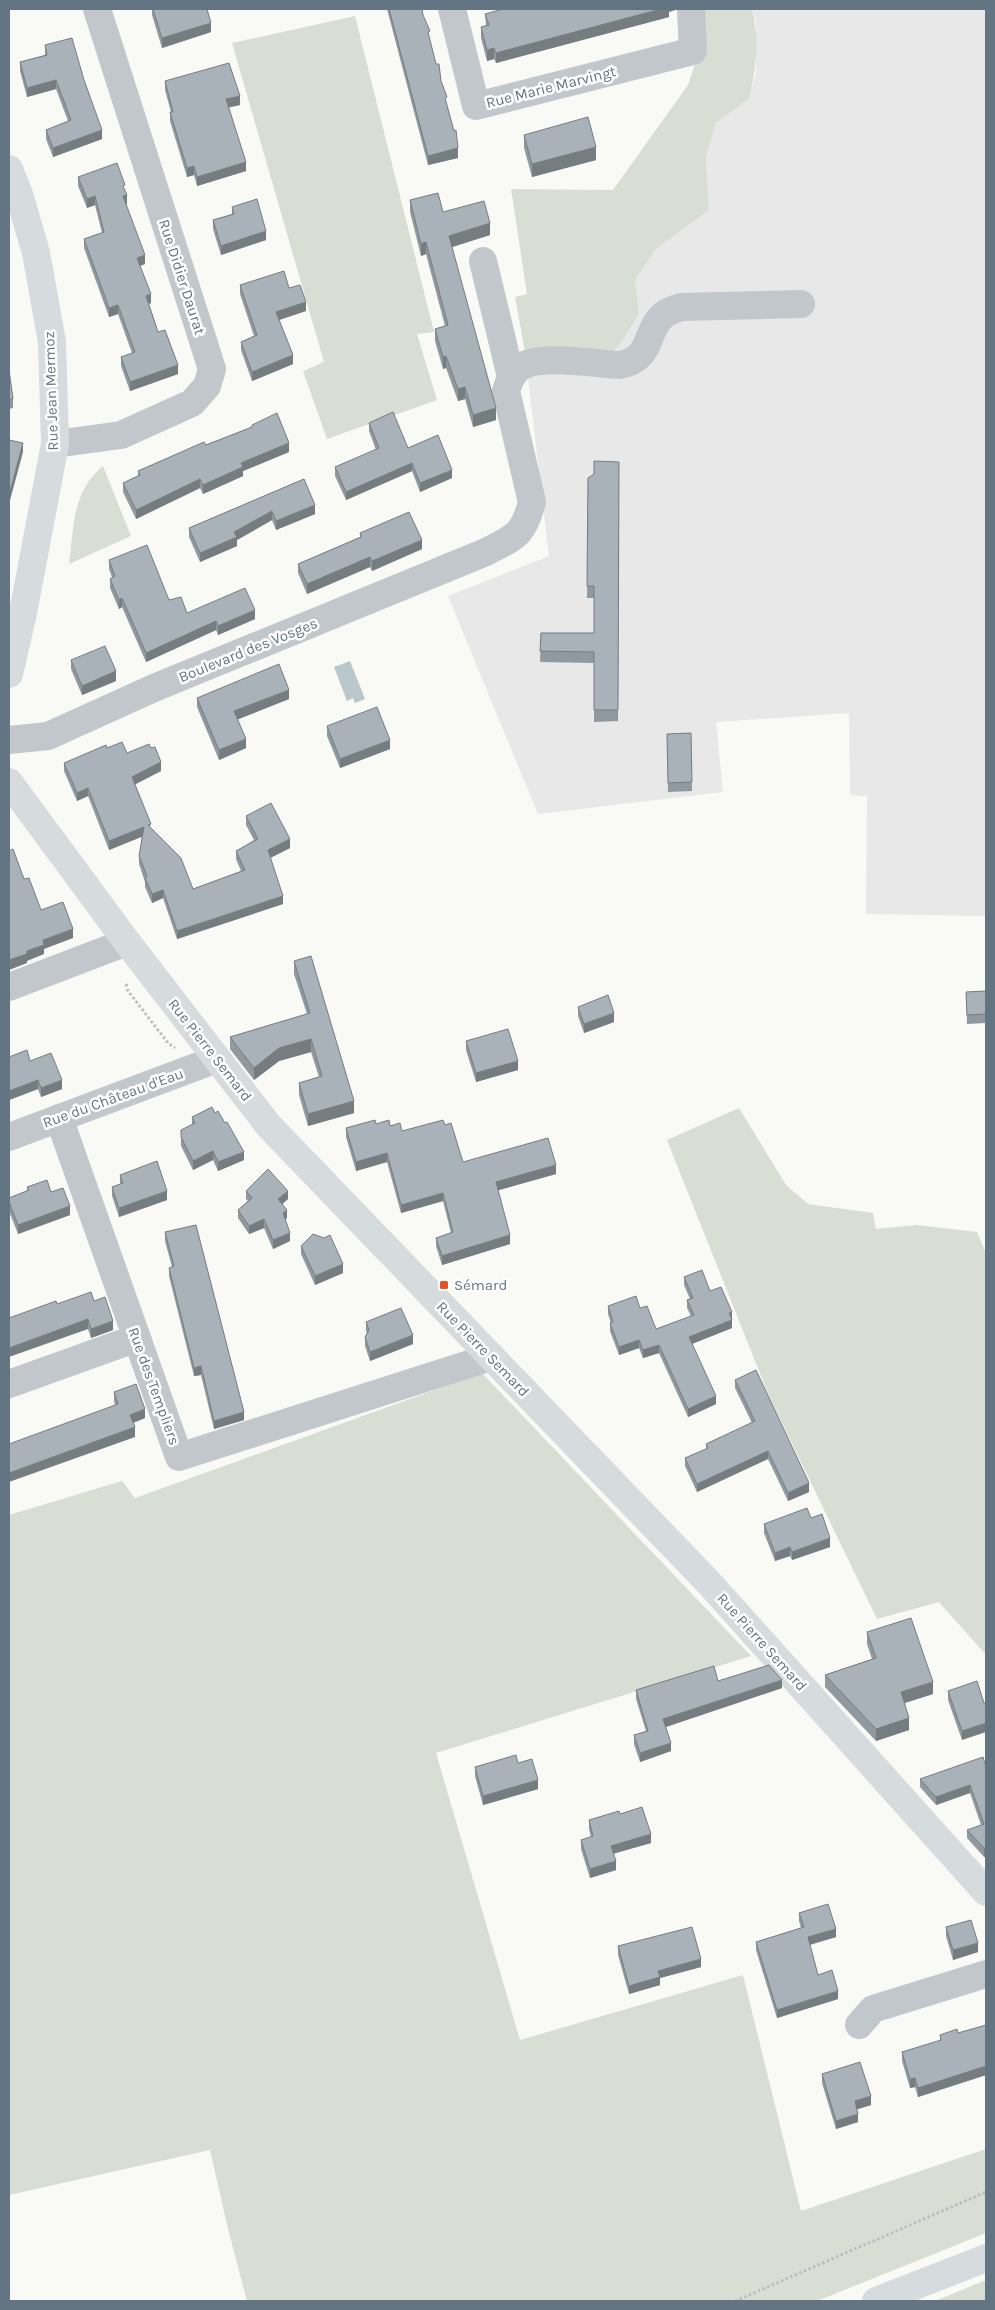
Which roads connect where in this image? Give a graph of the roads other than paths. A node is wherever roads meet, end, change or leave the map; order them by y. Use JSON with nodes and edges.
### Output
{"nodes":[{"id":1,"x":97,"y":9,"type":"edge"},
{"id":2,"x":452,"y":9,"type":"edge"},
{"id":3,"x":691,"y":9,"type":"edge"},
{"id":4,"x":9,"y":169,"type":"edge"},
{"id":5,"x":483,"y":261,"type":"dead end"},
{"id":6,"x":801,"y":304,"type":"dead end"},
{"id":7,"x":510,"y":377,"type":"junction"},
{"id":8,"x":56,"y":444,"type":"junction"},
{"id":9,"x":9,"y":674,"type":"edge"},
{"id":10,"x":9,"y":740,"type":"edge"},
{"id":11,"x":9,"y":782,"type":"edge"},
{"id":12,"x":127,"y":942,"type":"junction"},
{"id":13,"x":9,"y":987,"type":"edge"},
{"id":14,"x":217,"y":1059,"type":"junction"},
{"id":15,"x":59,"y":1118,"type":"junction"},
{"id":16,"x":9,"y":1137,"type":"edge"},
{"id":17,"x":137,"y":1338,"type":"junction"},
{"id":18,"x":491,"y":1357,"type":"junction"},
{"id":19,"x":9,"y":1384,"type":"edge"},
{"id":20,"x":986,"y":1892,"type":"edge"},
{"id":21,"x":986,"y":1974,"type":"edge"},
{"id":22,"x":859,"y":2025,"type":"dead end"},
{"id":23,"x":986,"y":2258,"type":"edge"},
{"id":24,"x":876,"y":2301,"type":"edge"}],
"edges":[{"from":1,"to":8,"type":"street","name":"Rue Didier Daurat"},
{"from":2,"to":3,"type":"street","name":"Rue Marie Marvingt"},
{"from":4,"to":8,"type":"main road","name":"Rue Jean Mermoz"},
{"from":5,"to":7,"type":"street","name":"Boulevard des Vosges"},
{"from":6,"to":7,"type":"street"},
{"from":7,"to":10,"type":"street","name":"Boulevard des Vosges"},
{"from":8,"to":9,"type":"main road","name":"Rue Jean Mermoz"},
{"from":11,"to":12,"type":"main road","name":"Rue Pierre Semard"},
{"from":12,"to":13,"type":"street"},
{"from":12,"to":14,"type":"main road","name":"Rue Pierre Semard"},
{"from":14,"to":15,"type":"street","name":"Rue du Château d'Eau"},
{"from":14,"to":18,"type":"main road","name":"Rue Pierre Semard"},
{"from":15,"to":16,"type":"street","name":"Rue du Château d'Eau"},
{"from":15,"to":17,"type":"street","name":"Rue des Templiers"},
{"from":17,"to":18,"type":"street","name":"Rue des Templiers"},
{"from":17,"to":19,"type":"street"},
{"from":18,"to":20,"type":"main road","name":"Rue Pierre Semard"},
{"from":21,"to":22,"type":"street"},
{"from":23,"to":24,"type":"main road"}]}
